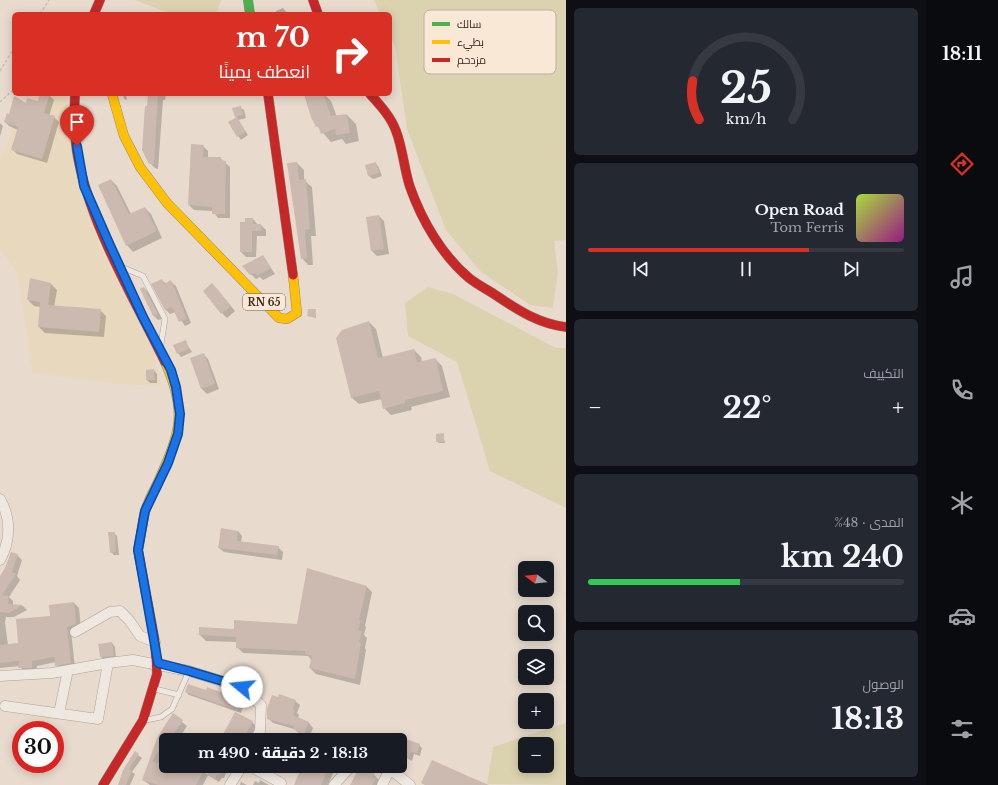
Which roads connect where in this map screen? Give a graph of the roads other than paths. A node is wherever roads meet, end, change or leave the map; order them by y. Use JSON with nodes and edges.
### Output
{"nodes":[{"id":1,"x":100,"y":0,"type":"edge"},
{"id":2,"x":248,"y":0,"type":"edge"},
{"id":3,"x":313,"y":0,"type":"edge"},
{"id":4,"x":95,"y":12,"type":"edge"},
{"id":5,"x":250,"y":12,"type":"edge"},
{"id":6,"x":317,"y":12,"type":"edge"},
{"id":7,"x":75,"y":96,"type":"edge"},
{"id":8,"x":113,"y":96,"type":"edge"},
{"id":9,"x":268,"y":96,"type":"edge"},
{"id":10,"x":372,"y":96,"type":"edge"},
{"id":11,"x":119,"y":266,"type":"junction"},
{"id":12,"x":566,"y":327,"type":"edge"},
{"id":13,"x":160,"y":351,"type":"junction"},
{"id":14,"x":0,"y":499,"type":"edge"},
{"id":15,"x":0,"y":560,"type":"edge"},
{"id":16,"x":75,"y":632,"type":"dead end"},
{"id":17,"x":155,"y":642,"type":"junction"},
{"id":18,"x":108,"y":663,"type":"junction"},
{"id":19,"x":158,"y":663,"type":"junction"},
{"id":20,"x":68,"y":670,"type":"junction"},
{"id":21,"x":189,"y":671,"type":"junction"},
{"id":22,"x":0,"y":676,"type":"edge"},
{"id":23,"x":154,"y":689,"type":"junction"},
{"id":24,"x":179,"y":695,"type":"junction"},
{"id":25,"x":5,"y":706,"type":"dead end"},
{"id":26,"x":59,"y":713,"type":"junction"},
{"id":27,"x":143,"y":720,"type":"junction"},
{"id":28,"x":259,"y":733,"type":"edge"},
{"id":29,"x":238,"y":773,"type":"edge"},
{"id":30,"x":264,"y":773,"type":"edge"},
{"id":31,"x":345,"y":773,"type":"edge"},
{"id":32,"x":385,"y":773,"type":"edge"},
{"id":33,"x":395,"y":773,"type":"edge"},
{"id":34,"x":103,"y":785,"type":"edge"},
{"id":35,"x":230,"y":785,"type":"edge"},
{"id":36,"x":280,"y":785,"type":"edge"},
{"id":37,"x":334,"y":785,"type":"edge"},
{"id":38,"x":382,"y":785,"type":"edge"},
{"id":39,"x":410,"y":785,"type":"edge"}],
"edges":[{"from":1,"to":4,"type":"main road"},
{"from":2,"to":5,"type":"main road"},
{"from":3,"to":6,"type":"main road"},
{"from":7,"to":11,"type":"main road"},
{"from":8,"to":9,"type":"main road","number":"RN 65"},
{"from":10,"to":12,"type":"main road"},
{"from":11,"to":13,"type":"main road"},
{"from":11,"to":13,"type":"lane"},
{"from":13,"to":17,"type":"main road"},
{"from":14,"to":15,"type":"street"},
{"from":16,"to":17,"type":"street"},
{"from":17,"to":19,"type":"main road"},
{"from":18,"to":19,"type":"street"},
{"from":18,"to":20,"type":"street"},
{"from":18,"to":26,"type":"street"},
{"from":19,"to":21,"type":"street"},
{"from":19,"to":23,"type":"main road"},
{"from":20,"to":22,"type":"street"},
{"from":20,"to":26,"type":"street"},
{"from":21,"to":24,"type":"lane"},
{"from":21,"to":28,"type":"street"},
{"from":23,"to":24,"type":"lane"},
{"from":23,"to":27,"type":"main road"},
{"from":24,"to":27,"type":"lane"},
{"from":25,"to":26,"type":"street"},
{"from":27,"to":34,"type":"main road"},
{"from":29,"to":35,"type":"street"},
{"from":30,"to":36,"type":"street"},
{"from":31,"to":37,"type":"street"},
{"from":32,"to":38,"type":"street"},
{"from":33,"to":39,"type":"street"}]}
